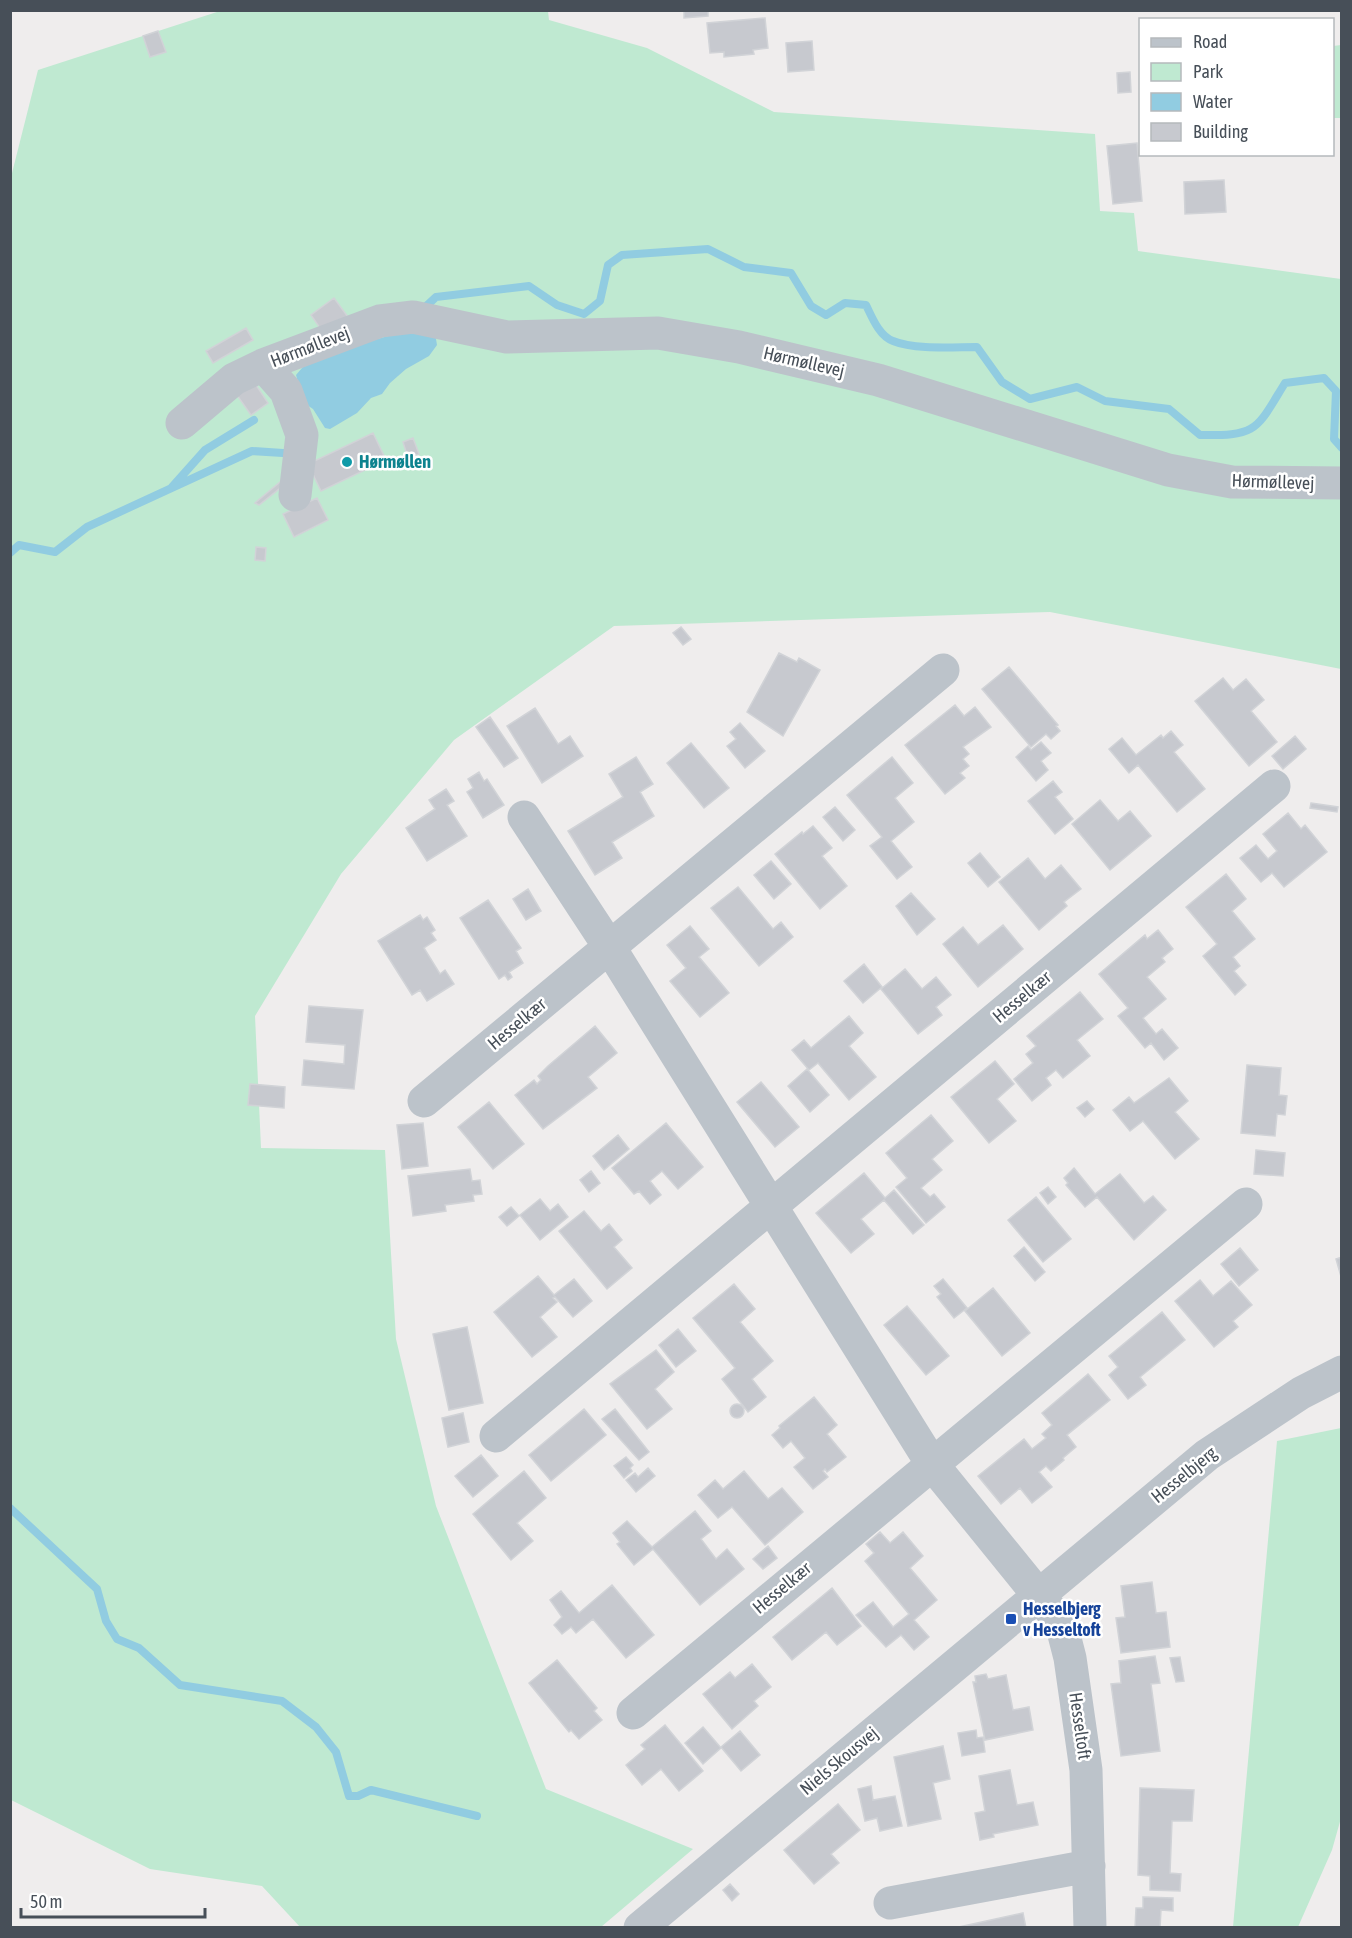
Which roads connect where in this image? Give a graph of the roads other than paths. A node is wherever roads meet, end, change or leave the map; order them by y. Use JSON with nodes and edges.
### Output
{"nodes":[{"id":1,"x":263,"y":365,"type":"junction"},
{"id":2,"x":182,"y":423,"type":"dead end"},
{"id":3,"x":1341,"y":483,"type":"edge"},
{"id":4,"x":295,"y":495,"type":"dead end"},
{"id":5,"x":943,"y":670,"type":"dead end"},
{"id":6,"x":1274,"y":786,"type":"dead end"},
{"id":7,"x":524,"y":817,"type":"dead end"},
{"id":8,"x":610,"y":948,"type":"junction"},
{"id":9,"x":424,"y":1101,"type":"dead end"},
{"id":10,"x":1246,"y":1204,"type":"dead end"},
{"id":11,"x":769,"y":1208,"type":"junction"},
{"id":12,"x":1341,"y":1372,"type":"edge"},
{"id":13,"x":496,"y":1436,"type":"dead end"},
{"id":14,"x":932,"y":1464,"type":"junction"},
{"id":15,"x":1039,"y":1595,"type":"junction"},
{"id":16,"x":633,"y":1713,"type":"dead end"},
{"id":17,"x":1089,"y":1866,"type":"junction"},
{"id":18,"x":890,"y":1903,"type":"dead end"},
{"id":19,"x":640,"y":1928,"type":"edge"},
{"id":20,"x":1090,"y":1928,"type":"edge"}],
"edges":[{"from":1,"to":2,"type":"street","name":"Hørmøllevej"},
{"from":1,"to":3,"type":"street","name":"Hørmøllevej"},
{"from":1,"to":4,"type":"street","name":"Hørmøllevej"},
{"from":5,"to":8,"type":"street","name":"Hesselkær"},
{"from":6,"to":11,"type":"street","name":"Hesselkær"},
{"from":7,"to":8,"type":"street"},
{"from":8,"to":9,"type":"street","name":"Hesselkær"},
{"from":8,"to":11,"type":"street"},
{"from":10,"to":14,"type":"street","name":"Hesselkær"},
{"from":11,"to":13,"type":"street","name":"Hesselkær"},
{"from":11,"to":14,"type":"street"},
{"from":12,"to":15,"type":"street","name":"Hesselbjerg"},
{"from":14,"to":15,"type":"street"},
{"from":14,"to":16,"type":"street","name":"Hesselkær"},
{"from":15,"to":17,"type":"street","name":"Hesseltoft"},
{"from":15,"to":19,"type":"street","name":"Niels Skousvej"},
{"from":17,"to":18,"type":"street"},
{"from":17,"to":20,"type":"street","name":"Hesseltoft"}]}
